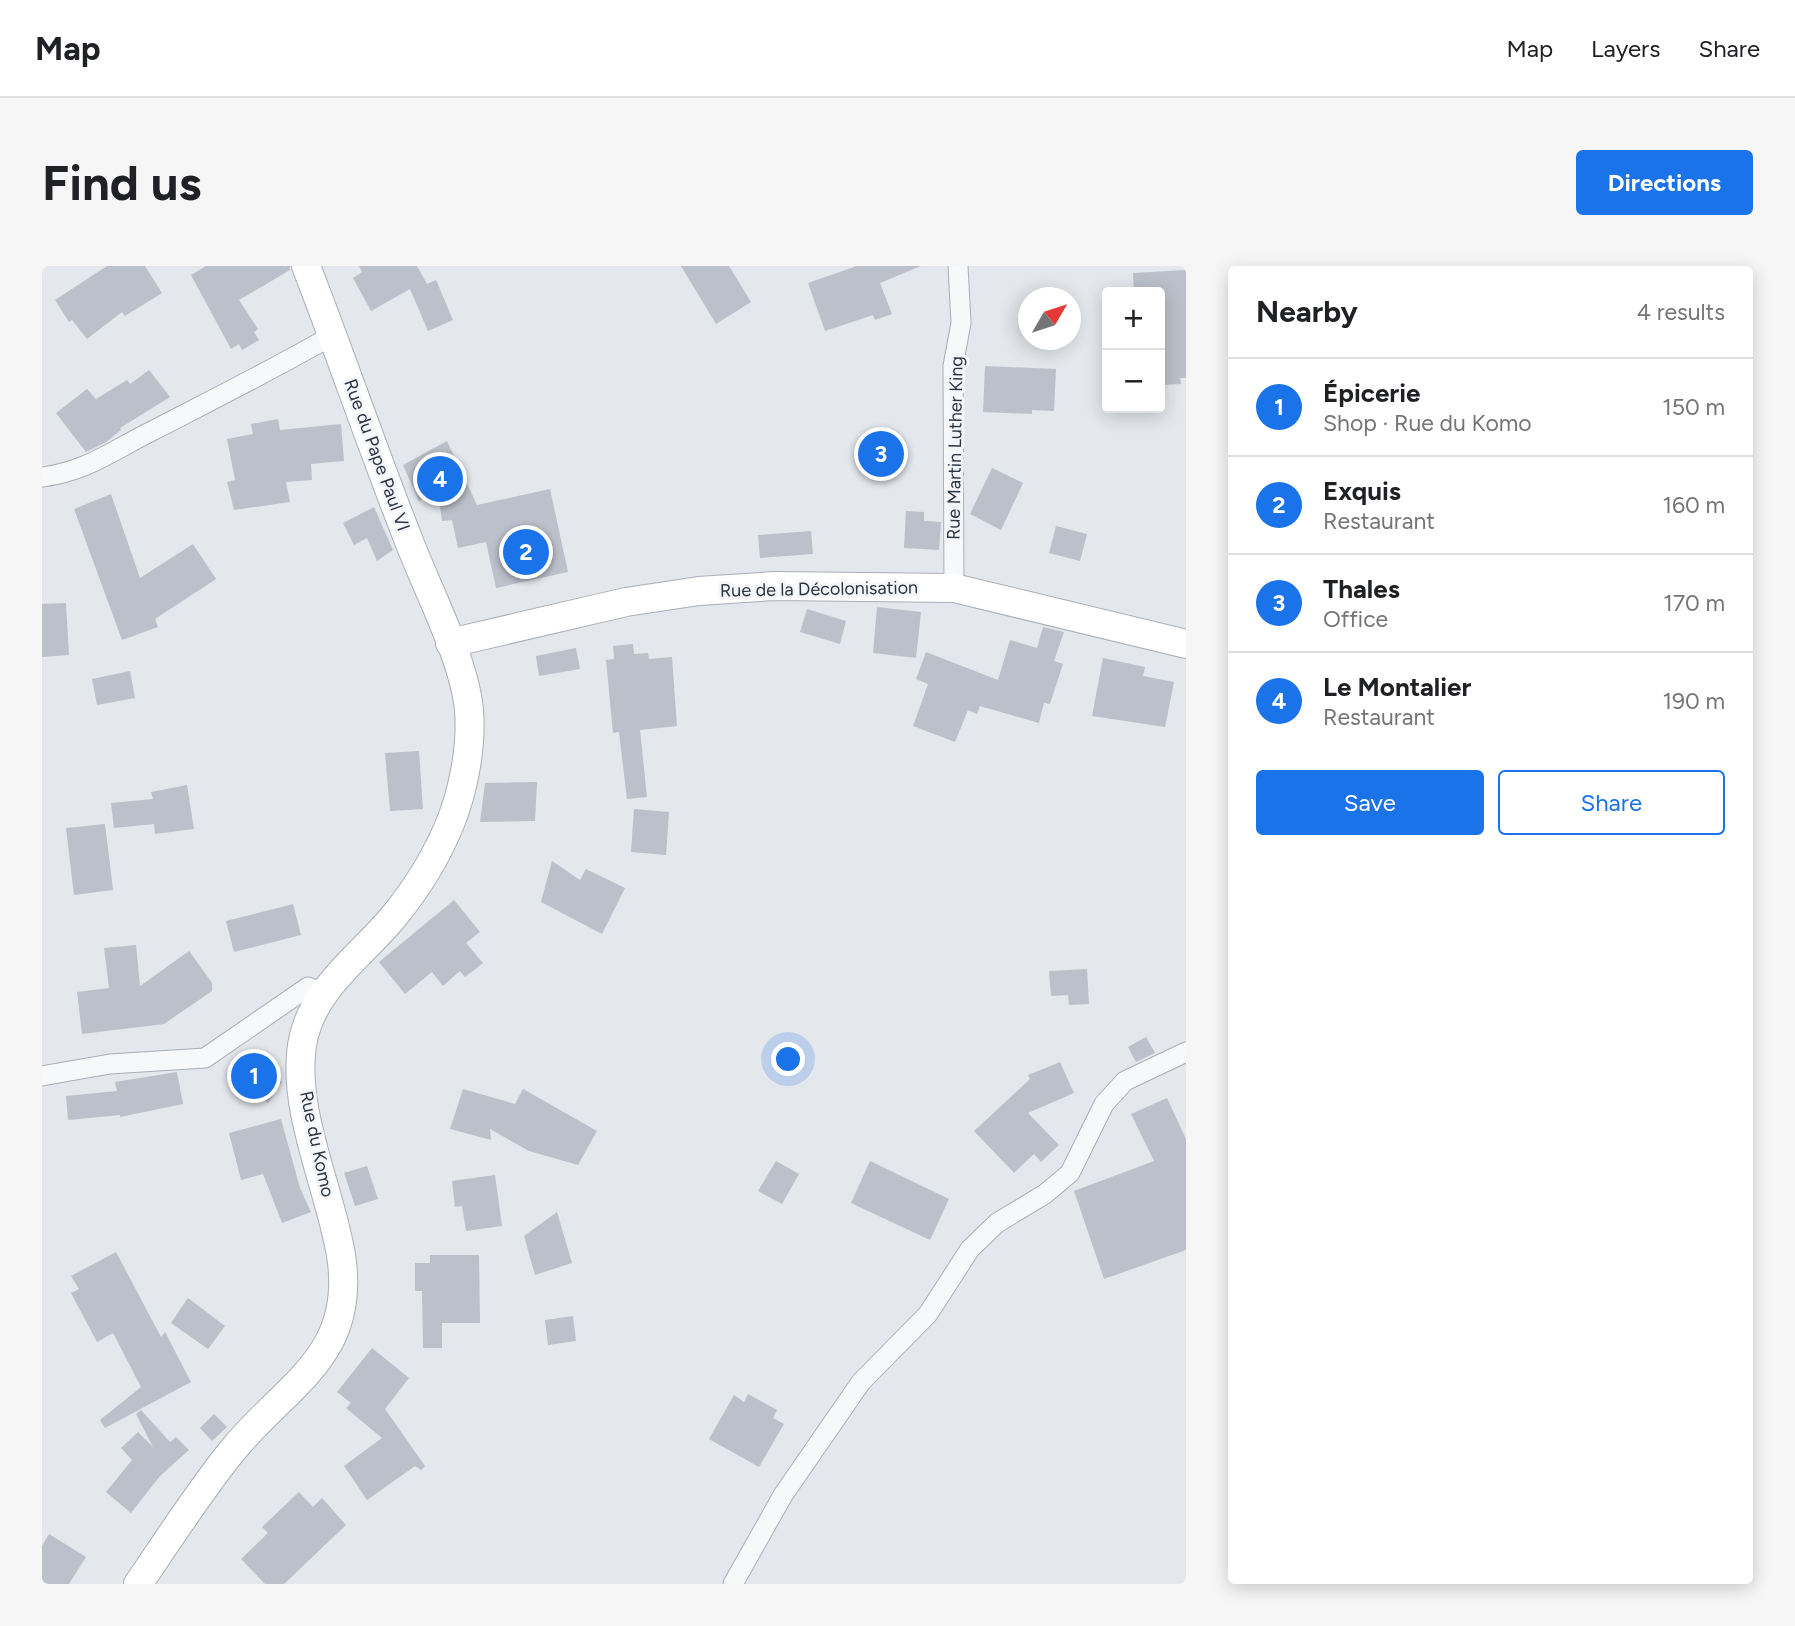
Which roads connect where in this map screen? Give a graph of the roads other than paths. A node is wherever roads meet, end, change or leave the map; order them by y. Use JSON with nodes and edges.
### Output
{"nodes":[{"id":1,"x":306,"y":266,"type":"edge"},
{"id":2,"x":958,"y":266,"type":"edge"},
{"id":3,"x":333,"y":335,"type":"junction"},
{"id":4,"x":42,"y":477,"type":"edge"},
{"id":5,"x":954,"y":588,"type":"junction"},
{"id":6,"x":450,"y":643,"type":"junction"},
{"id":7,"x":1186,"y":644,"type":"edge"},
{"id":8,"x":323,"y":993,"type":"junction"},
{"id":9,"x":1186,"y":1052,"type":"edge"},
{"id":10,"x":42,"y":1076,"type":"edge"},
{"id":11,"x":138,"y":1584,"type":"edge"},
{"id":12,"x":733,"y":1584,"type":"edge"}],
"edges":[{"from":1,"to":3,"type":"street","name":"Rue du Pape Paul VI"},
{"from":2,"to":5,"type":"street","name":"Rue Martin Luther King"},
{"from":3,"to":4,"type":"street"},
{"from":3,"to":6,"type":"street","name":"Rue du Pape Paul VI"},
{"from":5,"to":6,"type":"street","name":"Rue de la Décolonisation"},
{"from":5,"to":7,"type":"street","name":"Rue de la Décolonisation"},
{"from":6,"to":8,"type":"street","name":"Rue du Komo"},
{"from":8,"to":10,"type":"street"},
{"from":8,"to":11,"type":"street","name":"Rue du Komo"},
{"from":9,"to":12,"type":"street"}]}
